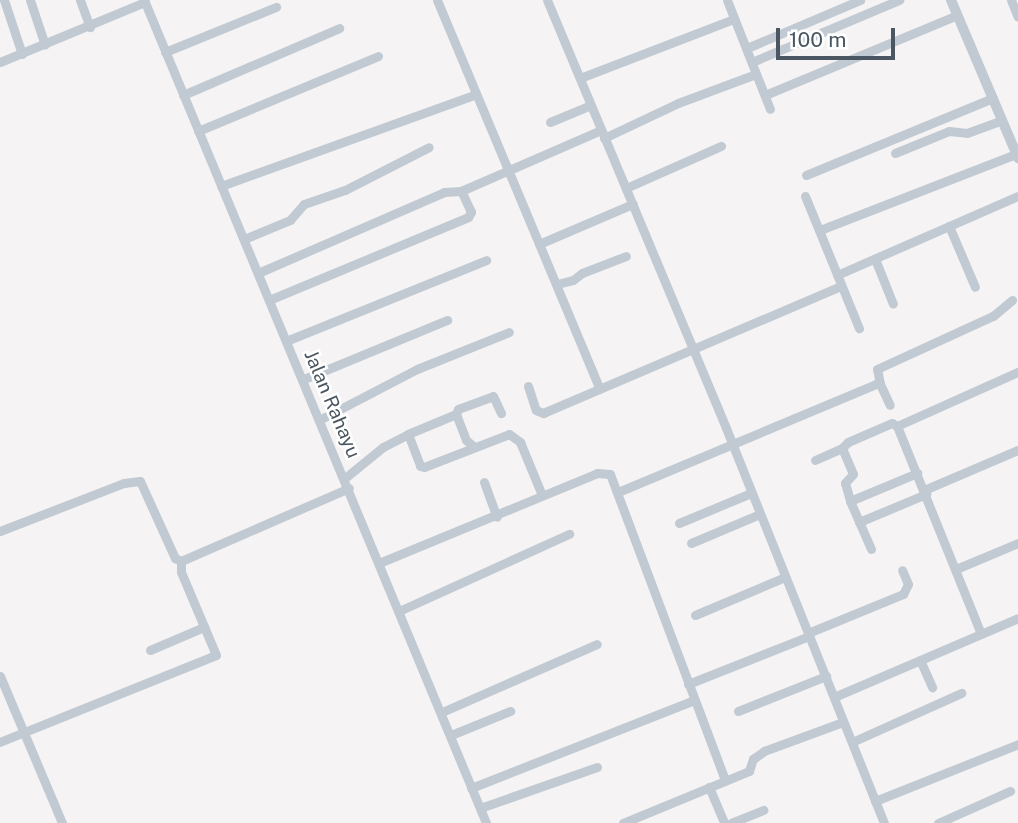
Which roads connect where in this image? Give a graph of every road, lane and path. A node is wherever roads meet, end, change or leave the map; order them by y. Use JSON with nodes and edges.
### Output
{"nodes":[{"id":1,"x":4,"y":0,"type":"edge"},
{"id":2,"x":30,"y":0,"type":"edge"},
{"id":3,"x":80,"y":0,"type":"edge"},
{"id":4,"x":437,"y":0,"type":"edge"},
{"id":5,"x":727,"y":0,"type":"edge"},
{"id":6,"x":860,"y":0,"type":"edge"},
{"id":7,"x":899,"y":0,"type":"edge"},
{"id":8,"x":951,"y":0,"type":"edge"},
{"id":9,"x":1011,"y":0,"type":"edge"},
{"id":10,"x":145,"y":1,"type":"edge"},
{"id":11,"x":551,"y":1,"type":"edge"},
{"id":12,"x":276,"y":7,"type":"dead end"},
{"id":13,"x":957,"y":15,"type":"junction"},
{"id":14,"x":1018,"y":17,"type":"edge"},
{"id":15,"x":734,"y":19,"type":"junction"},
{"id":16,"x":90,"y":27,"type":"junction"},
{"id":17,"x":339,"y":28,"type":"dead end"},
{"id":18,"x":45,"y":45,"type":"junction"},
{"id":19,"x":747,"y":48,"type":"junction"},
{"id":20,"x":165,"y":52,"type":"junction"},
{"id":21,"x":22,"y":54,"type":"junction"},
{"id":22,"x":378,"y":57,"type":"dead end"},
{"id":23,"x":0,"y":62,"type":"edge"},
{"id":24,"x":752,"y":62,"type":"junction"},
{"id":25,"x":756,"y":74,"type":"junction"},
{"id":26,"x":580,"y":78,"type":"junction"},
{"id":27,"x":476,"y":94,"type":"junction"},
{"id":28,"x":183,"y":95,"type":"junction"},
{"id":29,"x":765,"y":95,"type":"junction"},
{"id":30,"x":993,"y":98,"type":"junction"},
{"id":31,"x":591,"y":105,"type":"junction"},
{"id":32,"x":770,"y":109,"type":"dead end"},
{"id":33,"x":1002,"y":120,"type":"junction"},
{"id":34,"x":550,"y":122,"type":"dead end"},
{"id":35,"x":198,"y":131,"type":"junction"},
{"id":36,"x":602,"y":134,"type":"junction"},
{"id":37,"x":721,"y":146,"type":"dead end"},
{"id":38,"x":429,"y":147,"type":"dead end"},
{"id":39,"x":895,"y":153,"type":"dead end"},
{"id":40,"x":1017,"y":156,"type":"edge"},
{"id":41,"x":508,"y":172,"type":"junction"},
{"id":42,"x":806,"y":175,"type":"dead end"},
{"id":43,"x":221,"y":186,"type":"junction"},
{"id":44,"x":626,"y":188,"type":"junction"},
{"id":45,"x":461,"y":191,"type":"junction"},
{"id":46,"x":805,"y":196,"type":"dead end"},
{"id":47,"x":1018,"y":196,"type":"edge"},
{"id":48,"x":633,"y":204,"type":"junction"},
{"id":49,"x":949,"y":226,"type":"junction"},
{"id":50,"x":820,"y":230,"type":"junction"},
{"id":51,"x":244,"y":239,"type":"junction"},
{"id":52,"x":539,"y":244,"type":"junction"},
{"id":53,"x":626,"y":256,"type":"dead end"},
{"id":54,"x":875,"y":259,"type":"junction"},
{"id":55,"x":486,"y":260,"type":"dead end"},
{"id":56,"x":258,"y":273,"type":"junction"},
{"id":57,"x":837,"y":275,"type":"junction"},
{"id":58,"x":556,"y":284,"type":"junction"},
{"id":59,"x":841,"y":286,"type":"junction"},
{"id":60,"x":975,"y":287,"type":"dead end"},
{"id":61,"x":269,"y":300,"type":"junction"},
{"id":62,"x":1012,"y":300,"type":"dead end"},
{"id":63,"x":893,"y":304,"type":"dead end"},
{"id":64,"x":447,"y":320,"type":"dead end"},
{"id":65,"x":859,"y":328,"type":"dead end"},
{"id":66,"x":509,"y":332,"type":"dead end"},
{"id":67,"x":286,"y":341,"type":"junction"},
{"id":68,"x":692,"y":348,"type":"junction"},
{"id":69,"x":1018,"y":372,"type":"edge"},
{"id":70,"x":304,"y":379,"type":"junction"},
{"id":71,"x":880,"y":384,"type":"junction"},
{"id":72,"x":528,"y":386,"type":"dead end"},
{"id":73,"x":599,"y":387,"type":"junction"},
{"id":74,"x":890,"y":405,"type":"dead end"},
{"id":75,"x":501,"y":413,"type":"dead end"},
{"id":76,"x":456,"y":414,"type":"junction"},
{"id":77,"x":321,"y":419,"type":"junction"},
{"id":78,"x":897,"y":426,"type":"junction"},
{"id":79,"x":408,"y":434,"type":"junction"},
{"id":80,"x":733,"y":444,"type":"junction"},
{"id":81,"x":468,"y":445,"type":"junction"},
{"id":82,"x":842,"y":448,"type":"junction"},
{"id":83,"x":1018,"y":450,"type":"edge"},
{"id":84,"x":815,"y":460,"type":"dead end"},
{"id":85,"x":917,"y":473,"type":"junction"},
{"id":86,"x":345,"y":478,"type":"junction"},
{"id":87,"x":484,"y":482,"type":"dead end"},
{"id":88,"x":349,"y":488,"type":"junction"},
{"id":89,"x":618,"y":492,"type":"junction"},
{"id":90,"x":925,"y":492,"type":"junction"},
{"id":91,"x":751,"y":493,"type":"junction"},
{"id":92,"x":542,"y":495,"type":"junction"},
{"id":93,"x":850,"y":501,"type":"junction"},
{"id":94,"x":760,"y":514,"type":"junction"},
{"id":95,"x":497,"y":516,"type":"junction"},
{"id":96,"x":859,"y":522,"type":"junction"},
{"id":97,"x":679,"y":523,"type":"dead end"},
{"id":98,"x":0,"y":531,"type":"edge"},
{"id":99,"x":569,"y":534,"type":"dead end"},
{"id":100,"x":691,"y":543,"type":"dead end"},
{"id":101,"x":1018,"y":543,"type":"edge"},
{"id":102,"x":871,"y":549,"type":"dead end"},
{"id":103,"x":181,"y":561,"type":"junction"},
{"id":104,"x":379,"y":563,"type":"junction"},
{"id":105,"x":956,"y":569,"type":"junction"},
{"id":106,"x":902,"y":570,"type":"dead end"},
{"id":107,"x":785,"y":576,"type":"junction"},
{"id":108,"x":399,"y":611,"type":"junction"},
{"id":109,"x":695,"y":615,"type":"dead end"},
{"id":110,"x":1018,"y":618,"type":"edge"},
{"id":111,"x":204,"y":628,"type":"junction"},
{"id":112,"x":981,"y":634,"type":"junction"},
{"id":113,"x":809,"y":635,"type":"junction"},
{"id":114,"x":597,"y":644,"type":"dead end"},
{"id":115,"x":150,"y":650,"type":"dead end"},
{"id":116,"x":920,"y":660,"type":"junction"},
{"id":117,"x":0,"y":676,"type":"edge"},
{"id":118,"x":825,"y":676,"type":"junction"},
{"id":119,"x":688,"y":684,"type":"junction"},
{"id":120,"x":932,"y":687,"type":"dead end"},
{"id":121,"x":961,"y":693,"type":"dead end"},
{"id":122,"x":834,"y":697,"type":"junction"},
{"id":123,"x":694,"y":700,"type":"junction"},
{"id":124,"x":510,"y":711,"type":"dead end"},
{"id":125,"x":738,"y":711,"type":"dead end"},
{"id":126,"x":442,"y":712,"type":"junction"},
{"id":127,"x":843,"y":722,"type":"junction"},
{"id":128,"x":23,"y":732,"type":"junction"},
{"id":129,"x":451,"y":735,"type":"junction"},
{"id":130,"x":0,"y":742,"type":"edge"},
{"id":131,"x":852,"y":742,"type":"junction"},
{"id":132,"x":1018,"y":744,"type":"edge"},
{"id":133,"x":597,"y":767,"type":"dead end"},
{"id":134,"x":725,"y":780,"type":"junction"},
{"id":135,"x":709,"y":787,"type":"junction"},
{"id":136,"x":471,"y":788,"type":"junction"},
{"id":137,"x":1010,"y":791,"type":"dead end"},
{"id":138,"x":875,"y":801,"type":"junction"},
{"id":139,"x":480,"y":808,"type":"junction"},
{"id":140,"x":763,"y":810,"type":"dead end"},
{"id":141,"x":639,"y":820,"type":"edge"},
{"id":142,"x":62,"y":823,"type":"edge"},
{"id":143,"x":486,"y":823,"type":"edge"},
{"id":144,"x":623,"y":823,"type":"edge"},
{"id":145,"x":724,"y":823,"type":"edge"},
{"id":146,"x":731,"y":823,"type":"edge"},
{"id":147,"x":884,"y":823,"type":"edge"},
{"id":148,"x":938,"y":823,"type":"edge"}],
"edges":[{"from":1,"to":21,"type":"street"},
{"from":2,"to":18,"type":"street"},
{"from":3,"to":16,"type":"street"},
{"from":4,"to":27,"type":"street"},
{"from":5,"to":15,"type":"street"},
{"from":6,"to":19,"type":"street"},
{"from":7,"to":24,"type":"street"},
{"from":8,"to":13,"type":"street"},
{"from":9,"to":14,"type":"street"},
{"from":10,"to":16,"type":"street"},
{"from":10,"to":20,"type":"street","name":"Jalan Rahayu"},
{"from":11,"to":26,"type":"street"},
{"from":12,"to":20,"type":"street"},
{"from":13,"to":29,"type":"street"},
{"from":13,"to":30,"type":"street"},
{"from":15,"to":19,"type":"street"},
{"from":15,"to":26,"type":"street"},
{"from":16,"to":18,"type":"street"},
{"from":17,"to":28,"type":"street"},
{"from":18,"to":21,"type":"street"},
{"from":19,"to":24,"type":"street"},
{"from":20,"to":28,"type":"street","name":"Jalan Rahayu"},
{"from":21,"to":23,"type":"street"},
{"from":22,"to":35,"type":"street"},
{"from":24,"to":25,"type":"street"},
{"from":25,"to":29,"type":"street"},
{"from":25,"to":36,"type":"street"},
{"from":26,"to":31,"type":"street"},
{"from":27,"to":41,"type":"street"},
{"from":27,"to":43,"type":"street"},
{"from":28,"to":35,"type":"street","name":"Jalan Rahayu"},
{"from":29,"to":32,"type":"street"},
{"from":30,"to":33,"type":"street"},
{"from":30,"to":42,"type":"street"},
{"from":31,"to":34,"type":"street"},
{"from":31,"to":36,"type":"street"},
{"from":33,"to":39,"type":"street"},
{"from":33,"to":40,"type":"street"},
{"from":35,"to":43,"type":"street","name":"Jalan Rahayu"},
{"from":36,"to":41,"type":"street"},
{"from":36,"to":44,"type":"street"},
{"from":37,"to":44,"type":"street"},
{"from":38,"to":51,"type":"street"},
{"from":40,"to":50,"type":"street"},
{"from":41,"to":45,"type":"street"},
{"from":41,"to":52,"type":"street"},
{"from":43,"to":51,"type":"street","name":"Jalan Rahayu"},
{"from":44,"to":48,"type":"street"},
{"from":45,"to":56,"type":"street"},
{"from":45,"to":61,"type":"street"},
{"from":46,"to":50,"type":"street"},
{"from":47,"to":49,"type":"street"},
{"from":48,"to":52,"type":"street"},
{"from":48,"to":68,"type":"street"},
{"from":49,"to":54,"type":"street"},
{"from":49,"to":60,"type":"street"},
{"from":50,"to":57,"type":"street"},
{"from":51,"to":56,"type":"street","name":"Jalan Rahayu"},
{"from":52,"to":58,"type":"street"},
{"from":53,"to":58,"type":"street"},
{"from":54,"to":57,"type":"street"},
{"from":54,"to":63,"type":"street"},
{"from":55,"to":67,"type":"street"},
{"from":56,"to":61,"type":"street","name":"Jalan Rahayu"},
{"from":57,"to":59,"type":"street"},
{"from":58,"to":73,"type":"street"},
{"from":59,"to":65,"type":"street"},
{"from":59,"to":68,"type":"street"},
{"from":61,"to":67,"type":"street","name":"Jalan Rahayu"},
{"from":62,"to":71,"type":"street"},
{"from":64,"to":70,"type":"street"},
{"from":66,"to":77,"type":"street"},
{"from":67,"to":70,"type":"street","name":"Jalan Rahayu"},
{"from":68,"to":73,"type":"street"},
{"from":68,"to":80,"type":"street"},
{"from":69,"to":78,"type":"street"},
{"from":70,"to":77,"type":"street","name":"Jalan Rahayu"},
{"from":71,"to":74,"type":"street"},
{"from":71,"to":80,"type":"street"},
{"from":72,"to":73,"type":"street"},
{"from":75,"to":76,"type":"street"},
{"from":76,"to":79,"type":"street"},
{"from":76,"to":81,"type":"street"},
{"from":77,"to":86,"type":"street","name":"Jalan Rahayu"},
{"from":78,"to":82,"type":"street"},
{"from":78,"to":85,"type":"street"},
{"from":79,"to":81,"type":"street"},
{"from":79,"to":86,"type":"street"},
{"from":80,"to":89,"type":"street"},
{"from":80,"to":91,"type":"street"},
{"from":81,"to":92,"type":"street"},
{"from":82,"to":84,"type":"street"},
{"from":82,"to":93,"type":"street"},
{"from":83,"to":90,"type":"street"},
{"from":85,"to":90,"type":"street"},
{"from":85,"to":93,"type":"street"},
{"from":86,"to":88,"type":"street","name":"Jalan Rahayu"},
{"from":87,"to":95,"type":"street"},
{"from":88,"to":103,"type":"street"},
{"from":88,"to":104,"type":"street","name":"Jalan Rahayu"},
{"from":89,"to":92,"type":"street"},
{"from":89,"to":119,"type":"street"},
{"from":90,"to":96,"type":"street"},
{"from":90,"to":105,"type":"street"},
{"from":91,"to":94,"type":"street"},
{"from":91,"to":97,"type":"street"},
{"from":92,"to":95,"type":"street"},
{"from":93,"to":96,"type":"street"},
{"from":94,"to":100,"type":"street"},
{"from":94,"to":107,"type":"street"},
{"from":95,"to":104,"type":"street"},
{"from":96,"to":102,"type":"street"},
{"from":98,"to":103,"type":"street"},
{"from":99,"to":108,"type":"street"},
{"from":101,"to":105,"type":"street"},
{"from":103,"to":111,"type":"street"},
{"from":104,"to":108,"type":"street","name":"Jalan Rahayu"},
{"from":105,"to":112,"type":"street"},
{"from":106,"to":113,"type":"street"},
{"from":107,"to":109,"type":"street"},
{"from":107,"to":113,"type":"street"},
{"from":108,"to":126,"type":"street","name":"Jalan Rahayu"},
{"from":110,"to":112,"type":"street"},
{"from":111,"to":115,"type":"street"},
{"from":111,"to":128,"type":"street"},
{"from":112,"to":116,"type":"street"},
{"from":113,"to":118,"type":"street"},
{"from":113,"to":119,"type":"street"},
{"from":114,"to":126,"type":"street"},
{"from":116,"to":120,"type":"street"},
{"from":116,"to":122,"type":"street"},
{"from":117,"to":128,"type":"street"},
{"from":118,"to":122,"type":"street"},
{"from":118,"to":125,"type":"street"},
{"from":119,"to":123,"type":"street"},
{"from":121,"to":131,"type":"street"},
{"from":122,"to":127,"type":"street"},
{"from":123,"to":134,"type":"street"},
{"from":123,"to":136,"type":"street"},
{"from":124,"to":129,"type":"street"},
{"from":126,"to":129,"type":"street","name":"Jalan Rahayu"},
{"from":127,"to":131,"type":"street"},
{"from":127,"to":134,"type":"street"},
{"from":128,"to":130,"type":"street"},
{"from":128,"to":142,"type":"street"},
{"from":129,"to":136,"type":"street","name":"Jalan Rahayu"},
{"from":131,"to":138,"type":"street"},
{"from":132,"to":138,"type":"street"},
{"from":133,"to":139,"type":"street"},
{"from":134,"to":135,"type":"street"},
{"from":135,"to":141,"type":"street"},
{"from":135,"to":145,"type":"street"},
{"from":136,"to":139,"type":"street","name":"Jalan Rahayu"},
{"from":137,"to":148,"type":"street"},
{"from":138,"to":147,"type":"street"},
{"from":139,"to":143,"type":"street","name":"Jalan Rahayu"},
{"from":140,"to":146,"type":"street"},
{"from":141,"to":144,"type":"street"}]}
